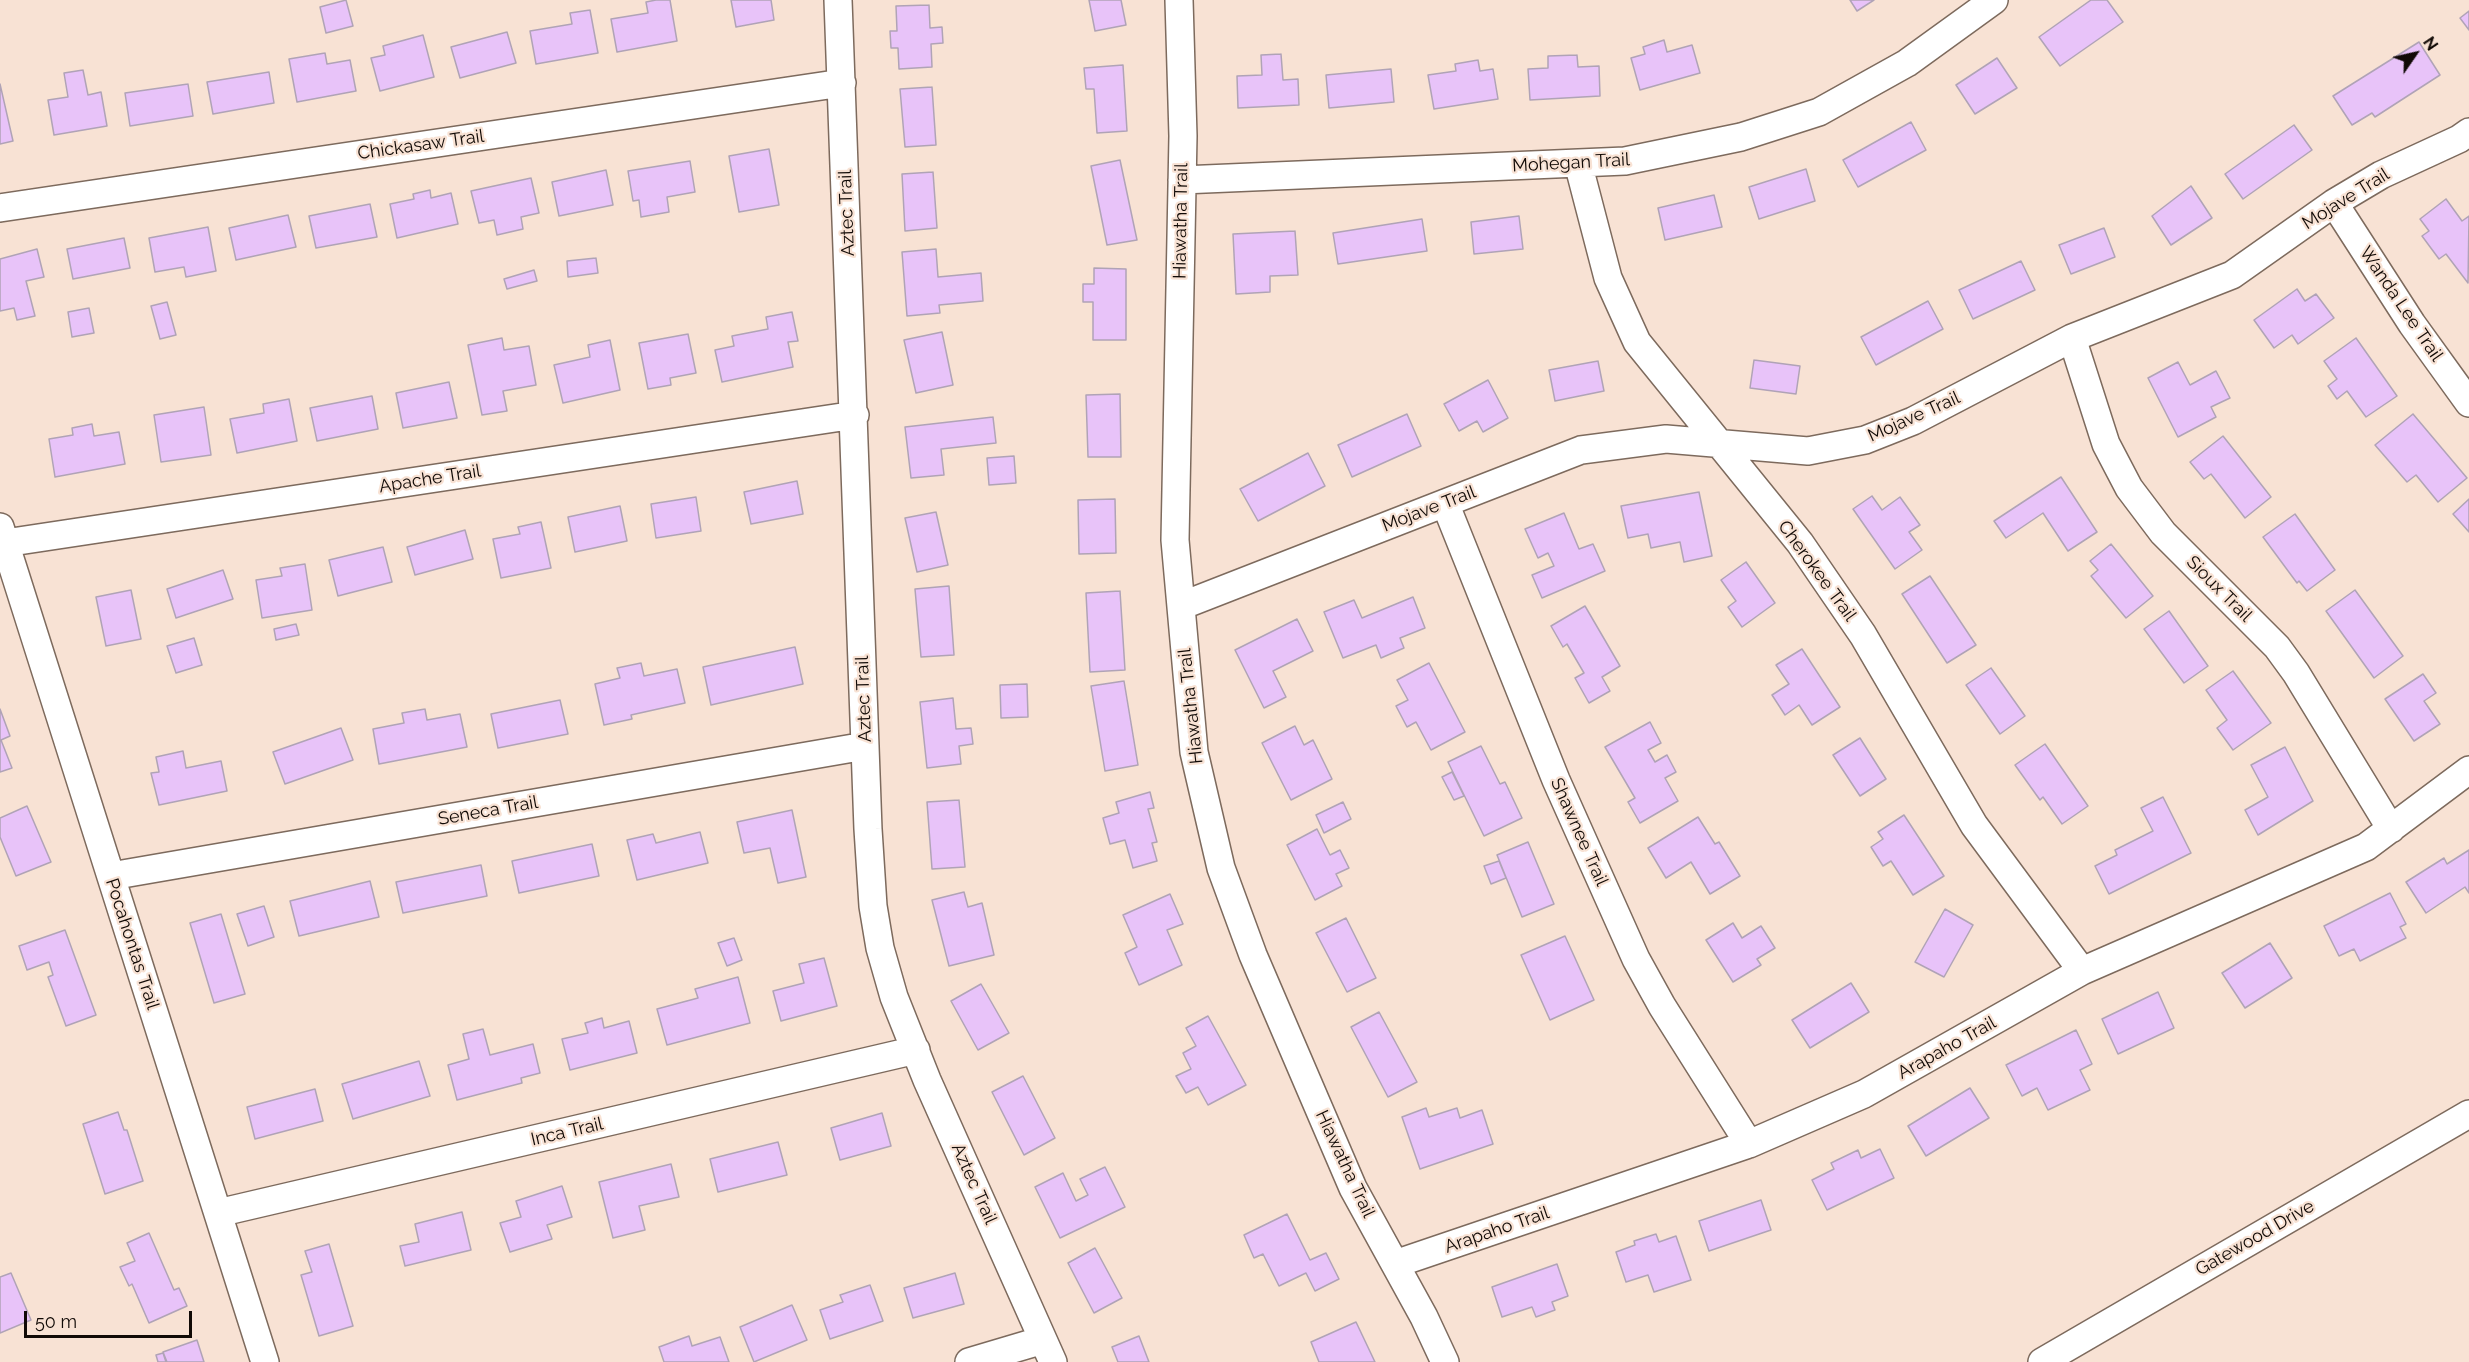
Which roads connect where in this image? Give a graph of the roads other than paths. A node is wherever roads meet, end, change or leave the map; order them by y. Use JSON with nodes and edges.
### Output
{"nodes":[{"id":1,"x":838,"y":0,"type":"edge"},
{"id":2,"x":1179,"y":0,"type":"edge"},
{"id":3,"x":1994,"y":0,"type":"edge"},
{"id":4,"x":842,"y":83,"type":"junction"},
{"id":5,"x":2469,"y":132,"type":"edge"},
{"id":6,"x":1578,"y":164,"type":"junction"},
{"id":7,"x":1182,"y":180,"type":"junction"},
{"id":8,"x":2334,"y":203,"type":"junction"},
{"id":9,"x":0,"y":208,"type":"edge"},
{"id":10,"x":2072,"y":338,"type":"junction"},
{"id":11,"x":2469,"y":403,"type":"edge"},
{"id":12,"x":855,"y":415,"type":"junction"},
{"id":13,"x":1719,"y":444,"type":"junction"},
{"id":14,"x":1445,"y":503,"type":"junction"},
{"id":15,"x":3,"y":535,"type":"edge"},
{"id":16,"x":1181,"y":606,"type":"junction"},
{"id":17,"x":865,"y":746,"type":"junction"},
{"id":18,"x":2469,"y":770,"type":"edge"},
{"id":19,"x":2391,"y":829,"type":"junction"},
{"id":20,"x":111,"y":876,"type":"junction"},
{"id":21,"x":2082,"y":971,"type":"junction"},
{"id":22,"x":916,"y":1050,"type":"junction"},
{"id":23,"x":2469,"y":1114,"type":"edge"},
{"id":24,"x":1749,"y":1144,"type":"junction"},
{"id":25,"x":218,"y":1213,"type":"junction"},
{"id":26,"x":1395,"y":1264,"type":"junction"},
{"id":27,"x":1048,"y":1351,"type":"edge"},
{"id":28,"x":265,"y":1362,"type":"edge"},
{"id":29,"x":969,"y":1362,"type":"edge"},
{"id":30,"x":1445,"y":1362,"type":"edge"},
{"id":31,"x":2042,"y":1362,"type":"edge"}],
"edges":[{"from":1,"to":4,"type":"street","name":"Aztec Trail"},
{"from":2,"to":7,"type":"street","name":"Hiawatha Trail"},
{"from":3,"to":6,"type":"street","name":"Mohegan Trail"},
{"from":4,"to":9,"type":"street","name":"Chickasaw Trail"},
{"from":4,"to":12,"type":"street","name":"Aztec Trail"},
{"from":5,"to":8,"type":"street","name":"Mojave Trail"},
{"from":6,"to":7,"type":"street","name":"Mohegan Trail"},
{"from":6,"to":13,"type":"street","name":"Cherokee Trail"},
{"from":7,"to":16,"type":"street","name":"Hiawatha Trail"},
{"from":8,"to":10,"type":"street","name":"Mojave Trail"},
{"from":8,"to":11,"type":"street","name":"Wanda Lee Trail"},
{"from":10,"to":13,"type":"street","name":"Mojave Trail"},
{"from":10,"to":19,"type":"street","name":"Sioux Trail"},
{"from":12,"to":15,"type":"street","name":"Apache Trail"},
{"from":12,"to":17,"type":"street","name":"Aztec Trail"},
{"from":13,"to":14,"type":"street","name":"Mojave Trail"},
{"from":13,"to":21,"type":"street","name":"Cherokee Trail"},
{"from":14,"to":16,"type":"street","name":"Mojave Trail"},
{"from":14,"to":24,"type":"street","name":"Shawnee Trail"},
{"from":15,"to":20,"type":"street","name":"Pocahontas Trail"},
{"from":16,"to":26,"type":"street","name":"Hiawatha Trail"},
{"from":17,"to":20,"type":"street","name":"Seneca Trail"},
{"from":17,"to":22,"type":"street","name":"Aztec Trail"},
{"from":18,"to":19,"type":"street","name":"Arapaho Trail"},
{"from":19,"to":21,"type":"street","name":"Arapaho Trail"},
{"from":20,"to":25,"type":"street","name":"Pocahontas Trail"},
{"from":21,"to":24,"type":"street","name":"Arapaho Trail"},
{"from":22,"to":25,"type":"street","name":"Inca Trail"},
{"from":22,"to":27,"type":"street","name":"Aztec Trail"},
{"from":23,"to":31,"type":"street","name":"Gatewood Drive"},
{"from":24,"to":26,"type":"street","name":"Arapaho Trail"},
{"from":25,"to":28,"type":"street","name":"Pocahontas Trail"},
{"from":26,"to":30,"type":"street","name":"Hiawatha Trail"},
{"from":27,"to":29,"type":"street"}]}
